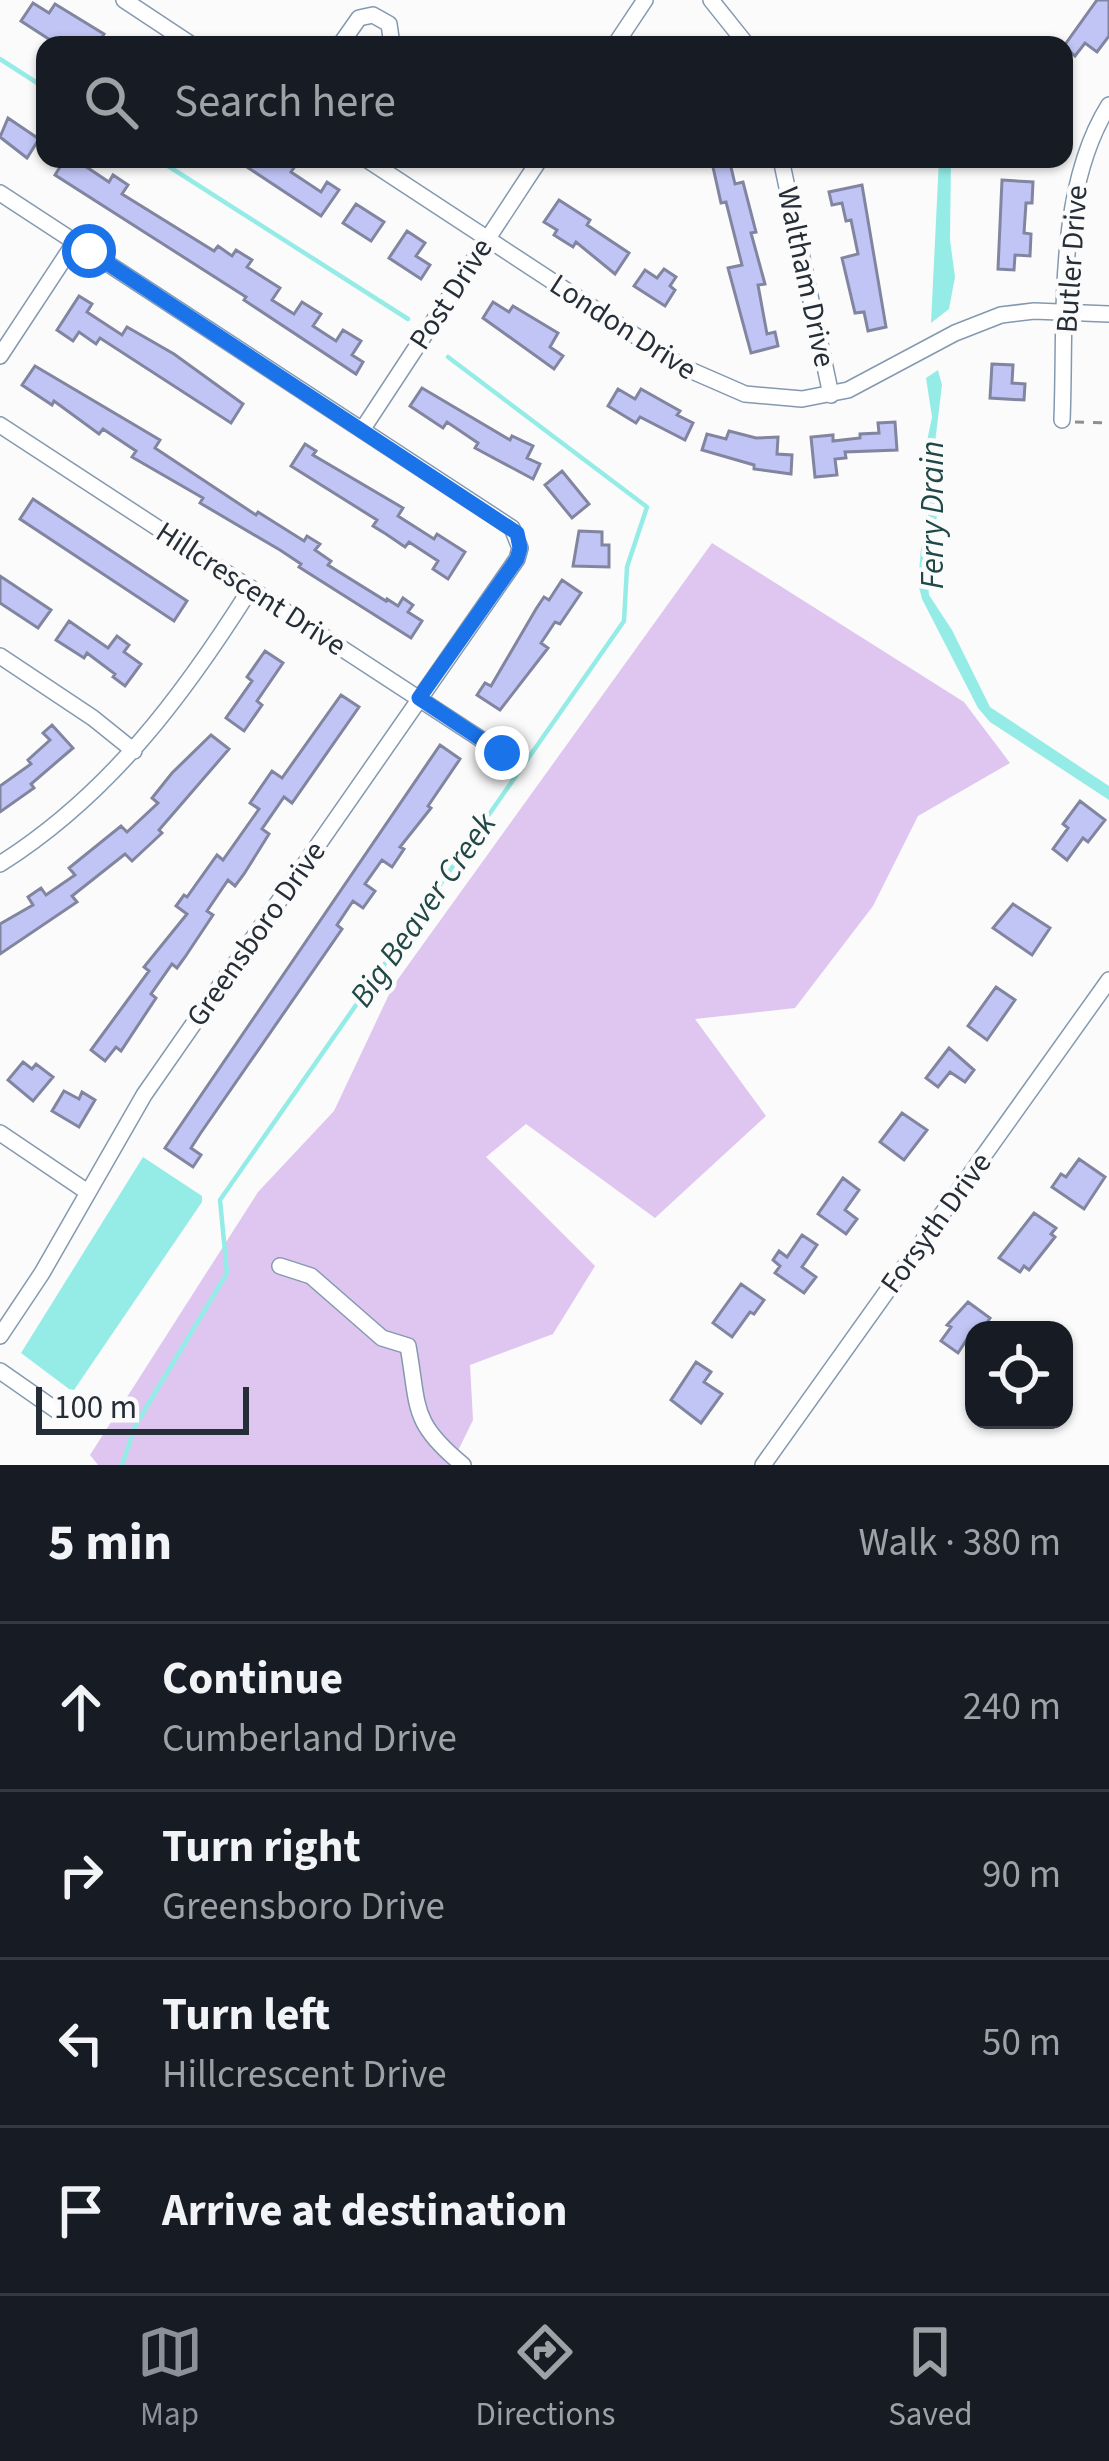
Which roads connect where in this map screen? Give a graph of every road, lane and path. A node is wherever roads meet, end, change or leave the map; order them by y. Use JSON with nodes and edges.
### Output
{"nodes":[{"id":1,"x":645,"y":0,"type":"edge"},
{"id":2,"x":711,"y":0,"type":"edge"},
{"id":3,"x":132,"y":2,"type":"edge"},
{"id":4,"x":179,"y":36,"type":"edge"},
{"id":5,"x":346,"y":36,"type":"edge"},
{"id":6,"x":391,"y":36,"type":"edge"},
{"id":7,"x":621,"y":36,"type":"edge"},
{"id":8,"x":740,"y":36,"type":"edge"},
{"id":9,"x":1109,"y":105,"type":"edge"},
{"id":10,"x":380,"y":168,"type":"edge"},
{"id":11,"x":534,"y":168,"type":"edge"},
{"id":12,"x":783,"y":168,"type":"edge"},
{"id":13,"x":0,"y":193,"type":"edge"},
{"id":14,"x":488,"y":239,"type":"junction"},
{"id":15,"x":75,"y":242,"type":"junction"},
{"id":16,"x":1067,"y":312,"type":"junction"},
{"id":17,"x":1109,"y":314,"type":"edge"},
{"id":18,"x":0,"y":356,"type":"edge"},
{"id":19,"x":831,"y":395,"type":"junction"},
{"id":20,"x":1067,"y":420,"type":"joint"},
{"id":21,"x":1109,"y":423,"type":"edge"},
{"id":22,"x":0,"y":425,"type":"edge"},
{"id":23,"x":362,"y":430,"type":"junction"},
{"id":24,"x":250,"y":589,"type":"junction"},
{"id":25,"x":0,"y":656,"type":"edge"},
{"id":26,"x":419,"y":698,"type":"junction"},
{"id":27,"x":134,"y":751,"type":"junction"},
{"id":28,"x":502,"y":753,"type":"dead end"},
{"id":29,"x":0,"y":864,"type":"edge"},
{"id":30,"x":1109,"y":980,"type":"edge"},
{"id":31,"x":0,"y":1133,"type":"edge"},
{"id":32,"x":86,"y":1191,"type":"junction"},
{"id":33,"x":280,"y":1266,"type":"dead end"},
{"id":34,"x":0,"y":1336,"type":"edge"},
{"id":35,"x":0,"y":1371,"type":"edge"},
{"id":36,"x":56,"y":1410,"type":"dead end"},
{"id":37,"x":463,"y":1465,"type":"edge"},
{"id":38,"x":763,"y":1465,"type":"edge"}],
"edges":[{"from":1,"to":7,"type":"street"},
{"from":2,"to":8,"type":"street"},
{"from":3,"to":4,"type":"street"},
{"from":5,"to":6,"type":"street"},
{"from":9,"to":16,"type":"street","name":"Butler Drive"},
{"from":10,"to":14,"type":"street","name":"London Drive"},
{"from":11,"to":14,"type":"street","name":"Post Drive"},
{"from":12,"to":19,"type":"street","name":"Waltham Drive"},
{"from":13,"to":15,"type":"street"},
{"from":14,"to":19,"type":"street","name":"London Drive"},
{"from":14,"to":23,"type":"street","name":"Post Drive"},
{"from":15,"to":18,"type":"street"},
{"from":15,"to":23,"type":"street"},
{"from":16,"to":17,"type":"street","name":"London Drive"},
{"from":16,"to":19,"type":"street","name":"London Drive"},
{"from":16,"to":20,"type":"street","name":"Butler Drive"},
{"from":20,"to":21,"type":"path"},
{"from":22,"to":24,"type":"street","name":"Hillcrescent Drive"},
{"from":23,"to":26,"type":"street","name":"Greensboro Drive"},
{"from":24,"to":26,"type":"street","name":"Hillcrescent Drive"},
{"from":24,"to":27,"type":"street"},
{"from":25,"to":27,"type":"street"},
{"from":26,"to":28,"type":"street","name":"Hillcrescent Drive"},
{"from":26,"to":32,"type":"street","name":"Greensboro Drive"},
{"from":27,"to":29,"type":"street"},
{"from":30,"to":38,"type":"street","name":"Forsyth Drive"},
{"from":31,"to":32,"type":"street"},
{"from":32,"to":34,"type":"street","name":"Greensboro Drive"},
{"from":33,"to":37,"type":"street"},
{"from":35,"to":36,"type":"street"}]}
